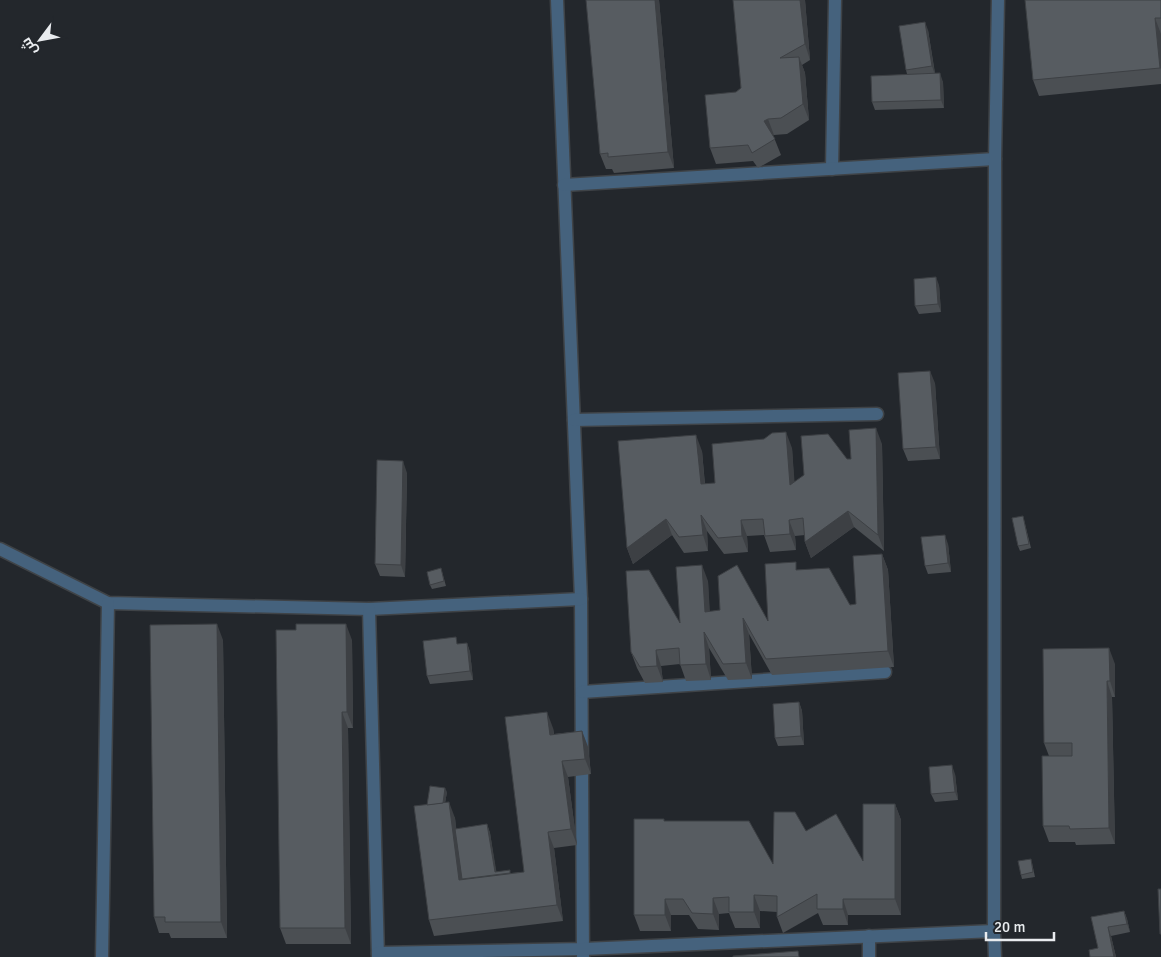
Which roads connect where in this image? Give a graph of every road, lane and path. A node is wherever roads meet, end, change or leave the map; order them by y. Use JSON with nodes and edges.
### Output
{"nodes":[{"id":1,"x":556,"y":0,"type":"edge"},
{"id":2,"x":835,"y":0,"type":"edge"},
{"id":3,"x":998,"y":0,"type":"edge"},
{"id":4,"x":995,"y":159,"type":"junction"},
{"id":5,"x":832,"y":169,"type":"junction"},
{"id":6,"x":564,"y":185,"type":"junction"},
{"id":7,"x":876,"y":414,"type":"dead end"},
{"id":8,"x":574,"y":420,"type":"junction"},
{"id":9,"x":0,"y":549,"type":"edge"},
{"id":10,"x":581,"y":599,"type":"junction"},
{"id":11,"x":108,"y":603,"type":"junction"},
{"id":12,"x":369,"y":609,"type":"junction"},
{"id":13,"x":885,"y":672,"type":"edge"},
{"id":14,"x":582,"y":692,"type":"junction"},
{"id":15,"x":994,"y":931,"type":"junction"},
{"id":16,"x":868,"y":936,"type":"junction"},
{"id":17,"x":584,"y":953,"type":"edge"},
{"id":18,"x":378,"y":955,"type":"edge"},
{"id":19,"x":102,"y":957,"type":"edge"},
{"id":20,"x":869,"y":957,"type":"edge"},
{"id":21,"x":995,"y":957,"type":"edge"}],
"edges":[{"from":1,"to":6,"type":"street"},
{"from":2,"to":5,"type":"street"},
{"from":3,"to":4,"type":"street"},
{"from":4,"to":5,"type":"street"},
{"from":4,"to":15,"type":"street"},
{"from":5,"to":6,"type":"street"},
{"from":6,"to":8,"type":"street"},
{"from":7,"to":8,"type":"street"},
{"from":8,"to":10,"type":"street"},
{"from":9,"to":11,"type":"street"},
{"from":10,"to":12,"type":"street"},
{"from":10,"to":14,"type":"street"},
{"from":11,"to":12,"type":"street"},
{"from":11,"to":19,"type":"street"},
{"from":12,"to":18,"type":"street"},
{"from":13,"to":14,"type":"street"},
{"from":14,"to":17,"type":"street"},
{"from":15,"to":16,"type":"street"},
{"from":15,"to":21,"type":"street"},
{"from":16,"to":17,"type":"street"},
{"from":16,"to":20,"type":"street"},
{"from":17,"to":18,"type":"street"}]}
